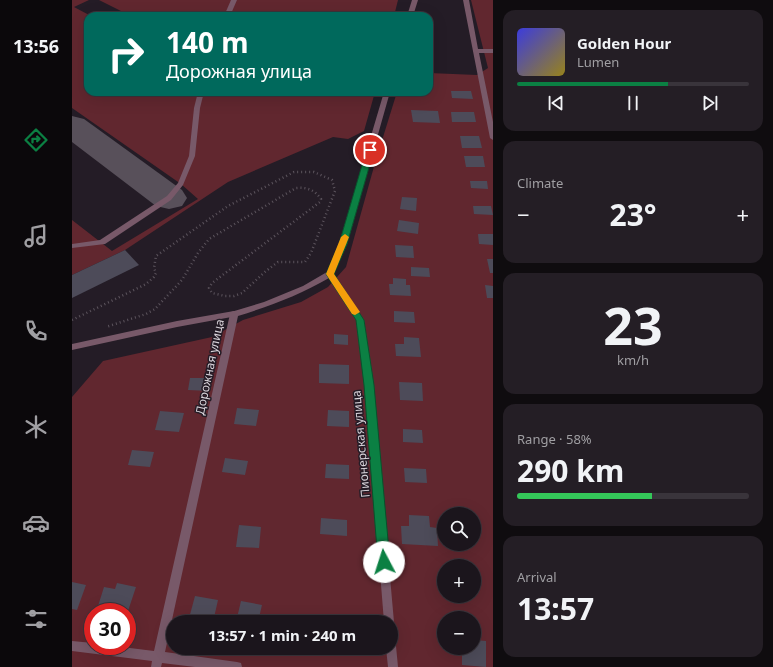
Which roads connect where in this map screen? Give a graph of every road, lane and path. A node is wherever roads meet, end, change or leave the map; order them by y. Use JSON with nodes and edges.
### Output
{"nodes":[{"id":1,"x":234,"y":0,"type":"edge"},
{"id":2,"x":415,"y":0,"type":"edge"},
{"id":3,"x":466,"y":0,"type":"edge"},
{"id":4,"x":228,"y":12,"type":"edge"},
{"id":5,"x":411,"y":12,"type":"edge"},
{"id":6,"x":477,"y":51,"type":"junction"},
{"id":7,"x":493,"y":51,"type":"edge"},
{"id":8,"x":200,"y":96,"type":"edge"},
{"id":9,"x":386,"y":96,"type":"edge"},
{"id":10,"x":493,"y":138,"type":"edge"},
{"id":11,"x":72,"y":246,"type":"edge"},
{"id":12,"x":330,"y":274,"type":"junction"},
{"id":13,"x":234,"y":314,"type":"junction"},
{"id":14,"x":72,"y":320,"type":"edge"},
{"id":15,"x":104,"y":328,"type":"dead end"},
{"id":16,"x":72,"y":347,"type":"edge"},
{"id":17,"x":388,"y":615,"type":"edge"},
{"id":18,"x":72,"y":646,"type":"edge"},
{"id":19,"x":392,"y":655,"type":"edge"},
{"id":20,"x":158,"y":656,"type":"junction"},
{"id":21,"x":156,"y":667,"type":"edge"},
{"id":22,"x":237,"y":667,"type":"edge"},
{"id":23,"x":393,"y":667,"type":"edge"}],
"edges":[{"from":1,"to":4,"type":"street"},
{"from":2,"to":5,"type":"street"},
{"from":3,"to":6,"type":"street"},
{"from":6,"to":7,"type":"street"},
{"from":6,"to":10,"type":"street"},
{"from":8,"to":11,"type":"street"},
{"from":9,"to":12,"type":"street"},
{"from":12,"to":13,"type":"street","name":"Дорожная улица"},
{"from":12,"to":17,"type":"street","name":"Пионерская улица"},
{"from":13,"to":16,"type":"street"},
{"from":13,"to":20,"type":"street","name":"Дорожная улица"},
{"from":14,"to":15,"type":"path"},
{"from":18,"to":20,"type":"street"},
{"from":19,"to":23,"type":"street"},
{"from":20,"to":21,"type":"street","name":"Дорожная улица"},
{"from":20,"to":22,"type":"street"}]}
